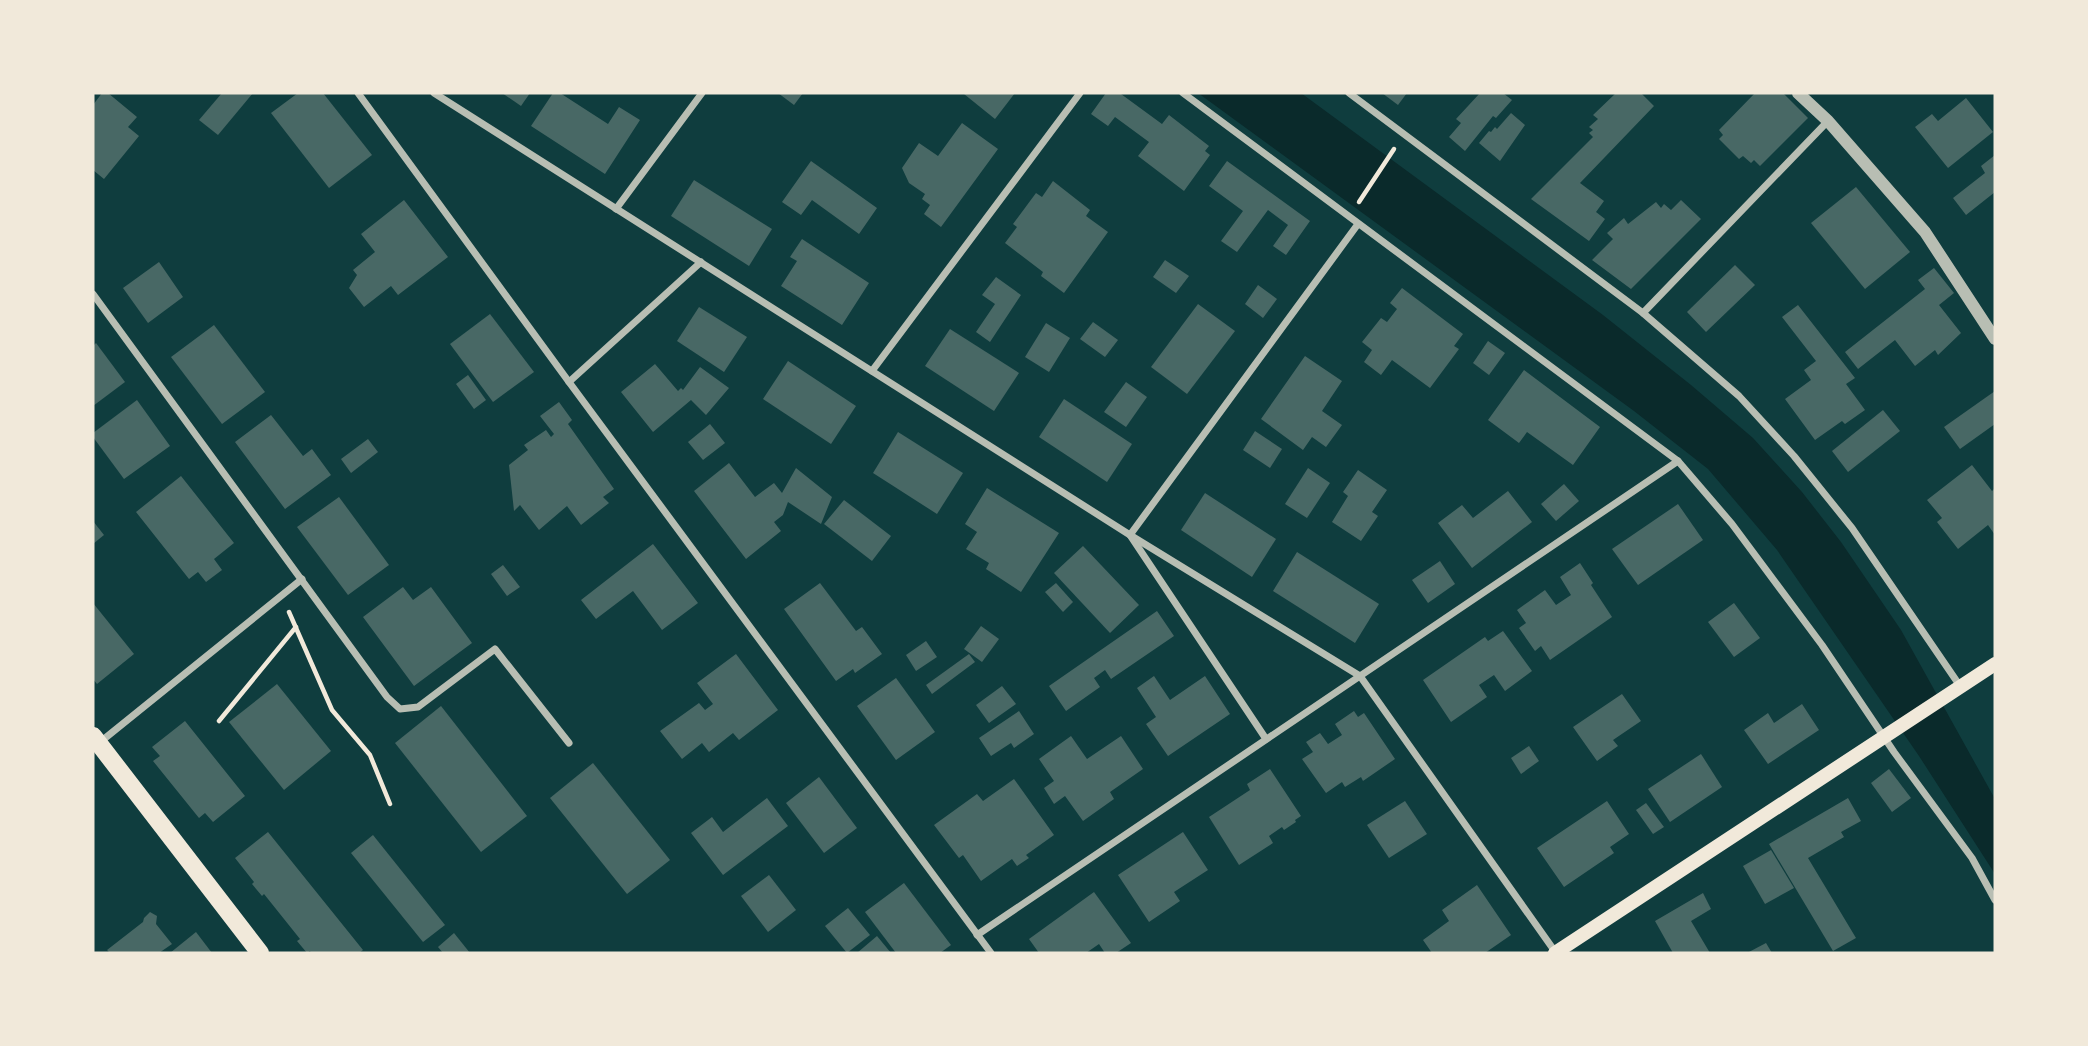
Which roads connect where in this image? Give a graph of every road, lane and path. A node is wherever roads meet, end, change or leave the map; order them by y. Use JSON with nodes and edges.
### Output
{"nodes":[{"id":1,"x":358,"y":93,"type":"edge"},
{"id":2,"x":434,"y":93,"type":"edge"},
{"id":3,"x":702,"y":93,"type":"edge"},
{"id":4,"x":1080,"y":93,"type":"edge"},
{"id":5,"x":1183,"y":93,"type":"edge"},
{"id":6,"x":1349,"y":93,"type":"edge"},
{"id":7,"x":1798,"y":93,"type":"edge"},
{"id":8,"x":1828,"y":121,"type":"junction"},
{"id":9,"x":1391,"y":153,"type":"dead end"},
{"id":10,"x":616,"y":209,"type":"junction"},
{"id":11,"x":1352,"y":211,"type":"dead end"},
{"id":12,"x":1359,"y":224,"type":"junction"},
{"id":13,"x":701,"y":262,"type":"junction"},
{"id":14,"x":93,"y":294,"type":"edge"},
{"id":15,"x":1643,"y":313,"type":"junction"},
{"id":16,"x":1995,"y":339,"type":"edge"},
{"id":17,"x":872,"y":371,"type":"junction"},
{"id":18,"x":569,"y":382,"type":"junction"},
{"id":19,"x":1678,"y":461,"type":"junction"},
{"id":20,"x":1130,"y":535,"type":"junction"},
{"id":21,"x":302,"y":579,"type":"junction"},
{"id":22,"x":282,"y":595,"type":"junction"},
{"id":23,"x":296,"y":627,"type":"junction"},
{"id":24,"x":1995,"y":664,"type":"edge"},
{"id":25,"x":1360,"y":676,"type":"junction"},
{"id":26,"x":1961,"y":687,"type":"junction"},
{"id":27,"x":219,"y":720,"type":"dead end"},
{"id":28,"x":1886,"y":736,"type":"junction"},
{"id":29,"x":1266,"y":739,"type":"junction"},
{"id":30,"x":96,"y":740,"type":"edge"},
{"id":31,"x":569,"y":743,"type":"dead end"},
{"id":32,"x":390,"y":804,"type":"dead end"},
{"id":33,"x":1995,"y":900,"type":"edge"},
{"id":34,"x":977,"y":935,"type":"junction"},
{"id":35,"x":260,"y":953,"type":"edge"},
{"id":36,"x":991,"y":953,"type":"edge"},
{"id":37,"x":1555,"y":953,"type":"edge"}],
"edges":[{"from":1,"to":18,"type":"street"},
{"from":2,"to":10,"type":"street"},
{"from":3,"to":10,"type":"street"},
{"from":4,"to":17,"type":"street"},
{"from":5,"to":12,"type":"street"},
{"from":6,"to":15,"type":"street"},
{"from":7,"to":8,"type":"street"},
{"from":8,"to":15,"type":"street"},
{"from":8,"to":16,"type":"street"},
{"from":9,"to":11,"type":"path"},
{"from":10,"to":13,"type":"street"},
{"from":12,"to":19,"type":"street"},
{"from":12,"to":20,"type":"street"},
{"from":13,"to":17,"type":"street"},
{"from":13,"to":18,"type":"street"},
{"from":14,"to":21,"type":"street"},
{"from":15,"to":26,"type":"street"},
{"from":17,"to":20,"type":"street"},
{"from":18,"to":34,"type":"street"},
{"from":19,"to":25,"type":"street"},
{"from":19,"to":28,"type":"street"},
{"from":20,"to":25,"type":"street"},
{"from":20,"to":29,"type":"street"},
{"from":21,"to":22,"type":"street"},
{"from":21,"to":31,"type":"street"},
{"from":22,"to":23,"type":"path"},
{"from":22,"to":30,"type":"street"},
{"from":23,"to":27,"type":"path"},
{"from":23,"to":32,"type":"path"},
{"from":24,"to":26,"type":"main road"},
{"from":25,"to":29,"type":"street"},
{"from":25,"to":37,"type":"street"},
{"from":26,"to":28,"type":"main road"},
{"from":28,"to":33,"type":"street"},
{"from":28,"to":37,"type":"main road"},
{"from":29,"to":34,"type":"street"},
{"from":30,"to":35,"type":"main road"},
{"from":34,"to":36,"type":"street"}]}
